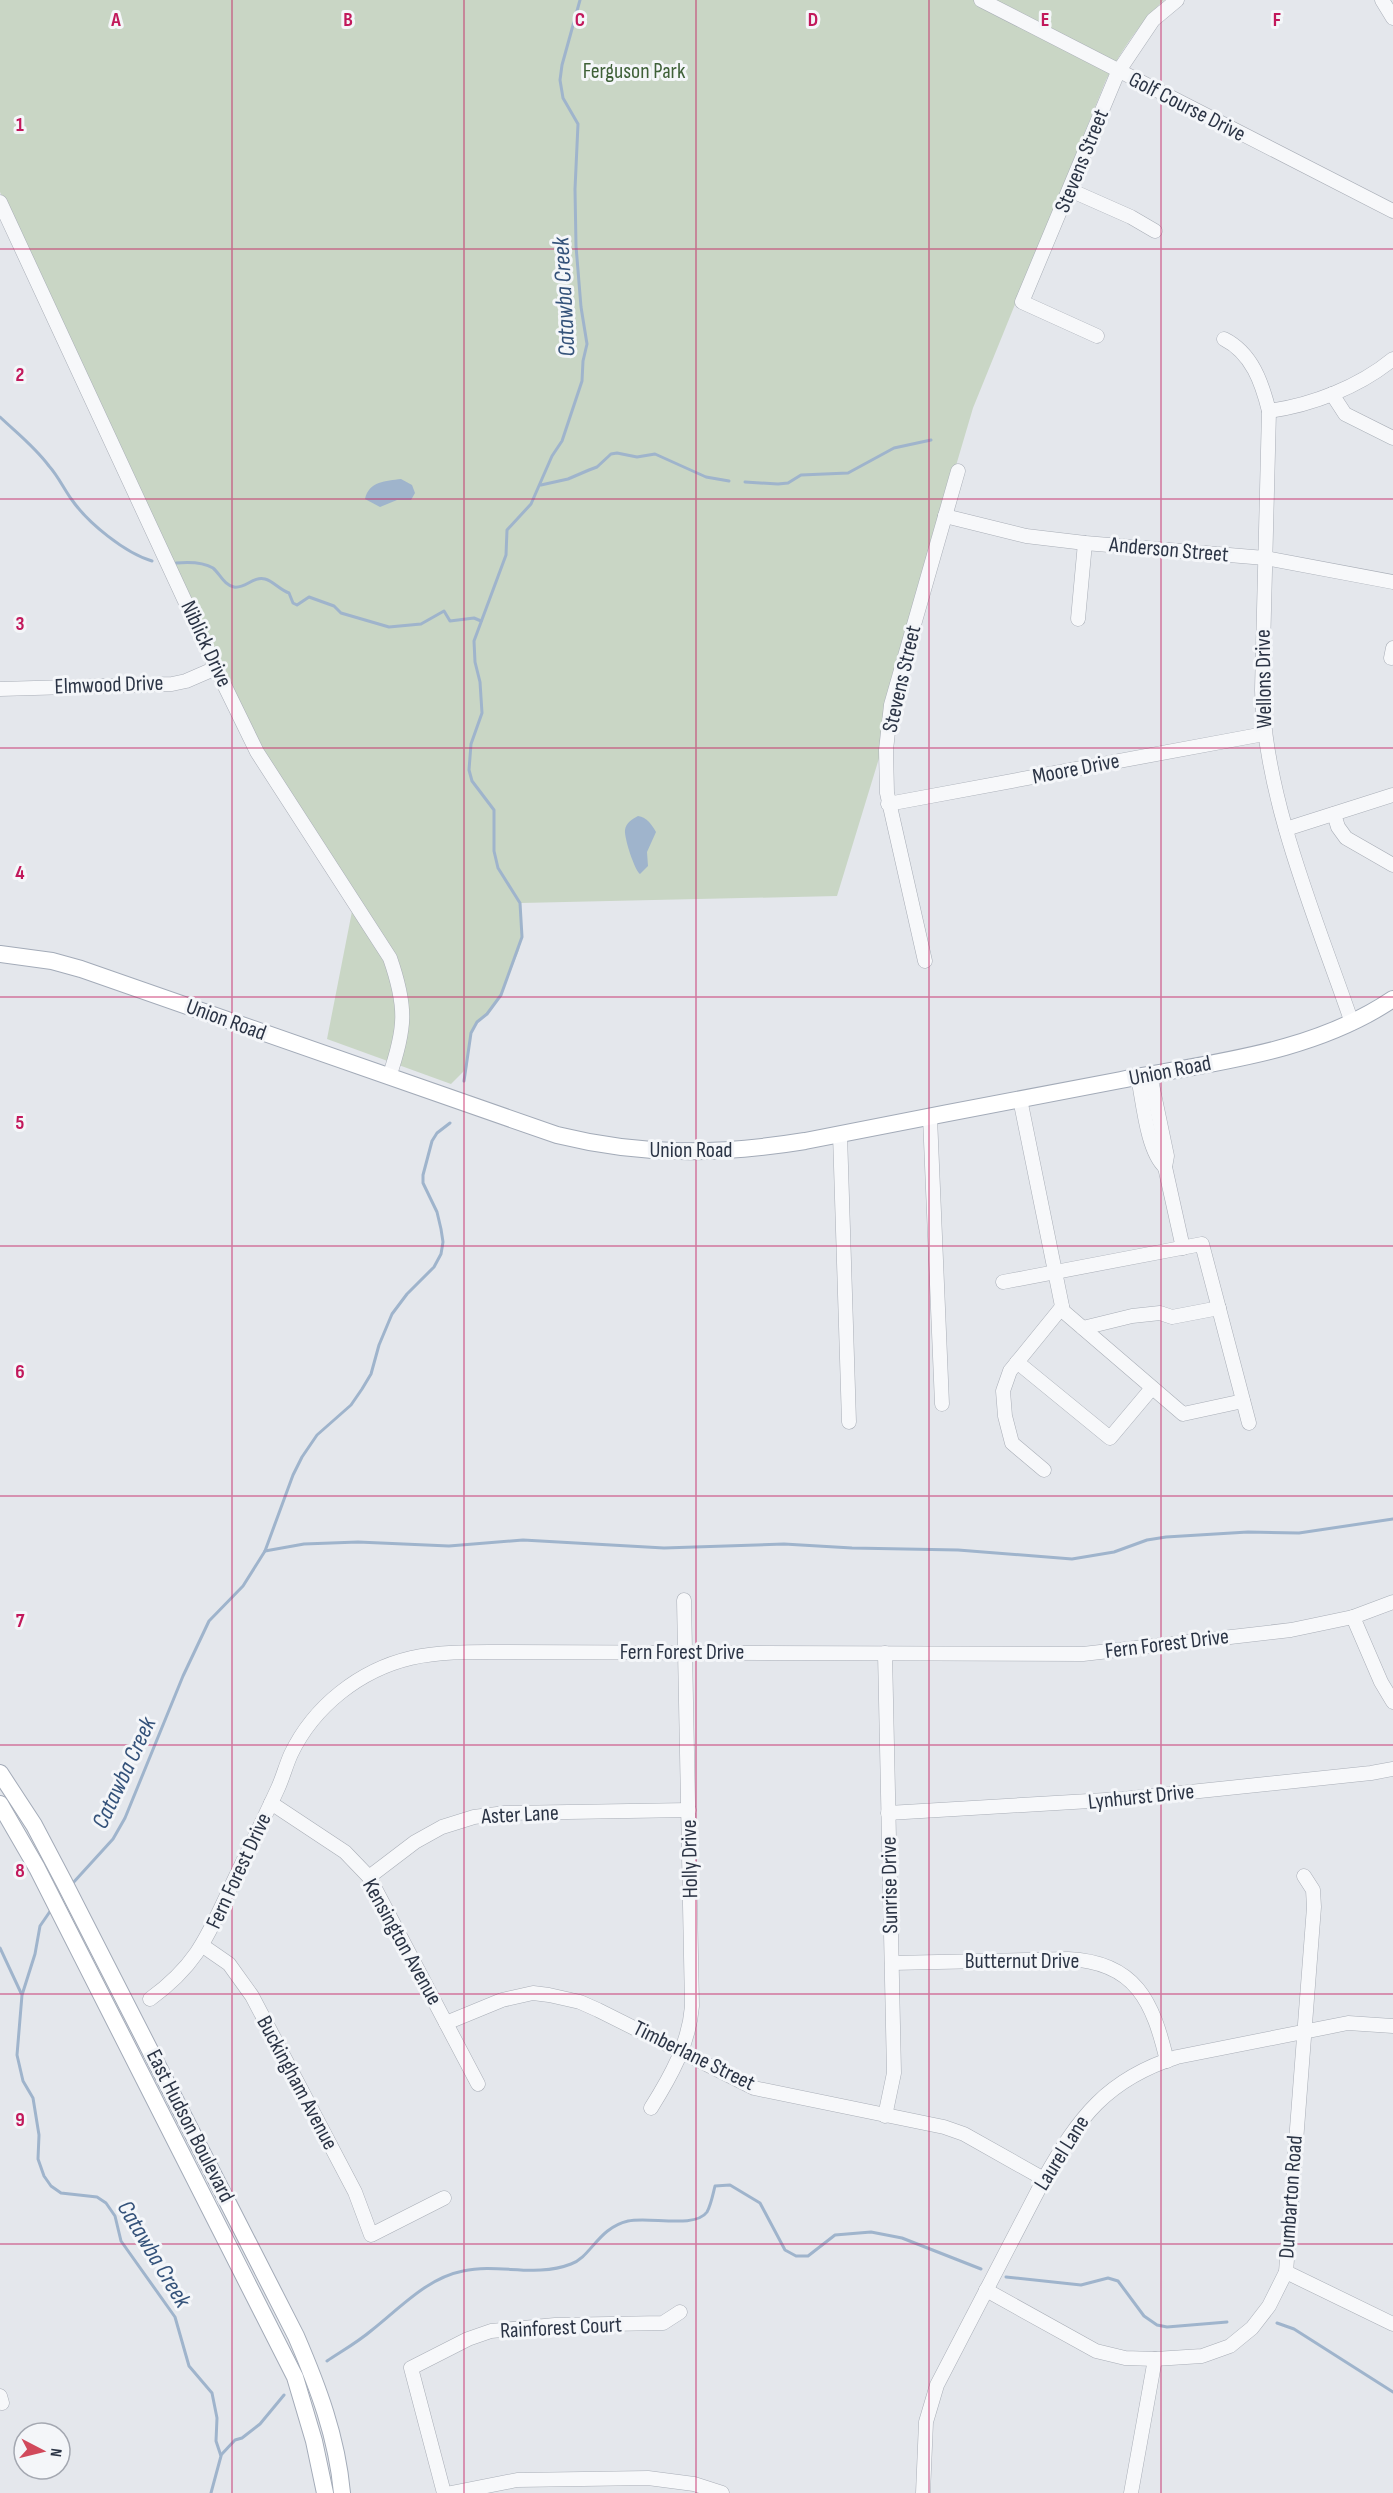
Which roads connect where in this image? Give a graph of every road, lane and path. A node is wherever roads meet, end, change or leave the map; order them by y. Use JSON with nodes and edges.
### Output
{"nodes":[{"id":1,"x":981,"y":0,"type":"edge"},
{"id":2,"x":1177,"y":0,"type":"edge"},
{"id":3,"x":1382,"y":0,"type":"edge"},
{"id":4,"x":1393,"y":18,"type":"edge"},
{"id":5,"x":1118,"y":72,"type":"junction"},
{"id":6,"x":1070,"y":190,"type":"junction"},
{"id":7,"x":0,"y":202,"type":"edge"},
{"id":8,"x":1393,"y":211,"type":"edge"},
{"id":9,"x":1155,"y":231,"type":"dead end"},
{"id":10,"x":1097,"y":336,"type":"dead end"},
{"id":11,"x":1224,"y":339,"type":"dead end"},
{"id":12,"x":1393,"y":359,"type":"edge"},
{"id":13,"x":1332,"y":394,"type":"junction"},
{"id":14,"x":1269,"y":411,"type":"junction"},
{"id":15,"x":1393,"y":438,"type":"edge"},
{"id":16,"x":958,"y":471,"type":"dead end"},
{"id":17,"x":945,"y":516,"type":"junction"},
{"id":18,"x":1085,"y":543,"type":"junction"},
{"id":19,"x":1265,"y":558,"type":"junction"},
{"id":20,"x":1393,"y":582,"type":"edge"},
{"id":21,"x":1078,"y":619,"type":"dead end"},
{"id":22,"x":216,"y":668,"type":"junction"},
{"id":23,"x":0,"y":689,"type":"edge"},
{"id":24,"x":1264,"y":734,"type":"junction"},
{"id":25,"x":1393,"y":795,"type":"edge"},
{"id":26,"x":888,"y":804,"type":"junction"},
{"id":27,"x":1334,"y":814,"type":"junction"},
{"id":28,"x":1287,"y":829,"type":"junction"},
{"id":29,"x":1393,"y":865,"type":"edge"},
{"id":30,"x":0,"y":954,"type":"edge"},
{"id":31,"x":925,"y":961,"type":"dead end"},
{"id":32,"x":1393,"y":999,"type":"edge"},
{"id":33,"x":1352,"y":1023,"type":"junction"},
{"id":34,"x":1144,"y":1076,"type":"junction"},
{"id":35,"x":389,"y":1077,"type":"junction"},
{"id":36,"x":1020,"y":1099,"type":"junction"},
{"id":37,"x":930,"y":1117,"type":"junction"},
{"id":38,"x":840,"y":1134,"type":"junction"},
{"id":39,"x":1183,"y":1248,"type":"junction"},
{"id":40,"x":1055,"y":1274,"type":"junction"},
{"id":41,"x":1003,"y":1282,"type":"dead end"},
{"id":42,"x":1062,"y":1307,"type":"junction"},
{"id":43,"x":1219,"y":1308,"type":"junction"},
{"id":44,"x":1083,"y":1328,"type":"junction"},
{"id":45,"x":1017,"y":1362,"type":"junction"},
{"id":46,"x":1152,"y":1388,"type":"junction"},
{"id":47,"x":1244,"y":1401,"type":"junction"},
{"id":48,"x":942,"y":1404,"type":"dead end"},
{"id":49,"x":849,"y":1422,"type":"dead end"},
{"id":50,"x":1249,"y":1423,"type":"dead end"},
{"id":51,"x":1044,"y":1470,"type":"dead end"},
{"id":52,"x":684,"y":1600,"type":"dead end"},
{"id":53,"x":1393,"y":1602,"type":"edge"},
{"id":54,"x":1353,"y":1617,"type":"junction"},
{"id":55,"x":686,"y":1653,"type":"junction"},
{"id":56,"x":885,"y":1653,"type":"junction"},
{"id":57,"x":1393,"y":1702,"type":"edge"},
{"id":58,"x":1393,"y":1768,"type":"edge"},
{"id":59,"x":0,"y":1773,"type":"edge"},
{"id":60,"x":271,"y":1803,"type":"junction"},
{"id":61,"x":0,"y":1804,"type":"edge"},
{"id":62,"x":689,"y":1810,"type":"junction"},
{"id":63,"x":888,"y":1813,"type":"junction"},
{"id":64,"x":1304,"y":1876,"type":"dead end"},
{"id":65,"x":369,"y":1877,"type":"junction"},
{"id":66,"x":203,"y":1946,"type":"junction"},
{"id":67,"x":892,"y":1963,"type":"junction"},
{"id":68,"x":150,"y":1999,"type":"dead end"},
{"id":69,"x":446,"y":2023,"type":"junction"},
{"id":70,"x":1393,"y":2026,"type":"edge"},
{"id":71,"x":1304,"y":2031,"type":"junction"},
{"id":72,"x":682,"y":2050,"type":"junction"},
{"id":73,"x":1167,"y":2061,"type":"junction"},
{"id":74,"x":478,"y":2084,"type":"dead end"},
{"id":75,"x":651,"y":2108,"type":"dead end"},
{"id":76,"x":885,"y":2116,"type":"junction"},
{"id":77,"x":1044,"y":2179,"type":"junction"},
{"id":78,"x":444,"y":2198,"type":"dead end"},
{"id":79,"x":1286,"y":2272,"type":"junction"},
{"id":80,"x":986,"y":2290,"type":"junction"},
{"id":81,"x":680,"y":2312,"type":"dead end"},
{"id":82,"x":1393,"y":2324,"type":"edge"},
{"id":83,"x":1155,"y":2359,"type":"junction"},
{"id":84,"x":682,"y":2488,"type":"edge"},
{"id":85,"x":325,"y":2493,"type":"edge"},
{"id":86,"x":342,"y":2493,"type":"edge"},
{"id":87,"x":444,"y":2493,"type":"edge"},
{"id":88,"x":451,"y":2493,"type":"edge"},
{"id":89,"x":722,"y":2493,"type":"edge"},
{"id":90,"x":923,"y":2493,"type":"edge"},
{"id":91,"x":1131,"y":2493,"type":"edge"}],
"edges":[{"from":1,"to":5,"type":"street","name":"Golf Course Drive"},
{"from":2,"to":5,"type":"street","name":"Stevens Street"},
{"from":3,"to":4,"type":"street"},
{"from":5,"to":6,"type":"street","name":"Stevens Street"},
{"from":5,"to":8,"type":"street","name":"Golf Course Drive"},
{"from":6,"to":9,"type":"street"},
{"from":6,"to":10,"type":"street","name":"Stevens Street"},
{"from":7,"to":22,"type":"street","name":"Niblick Drive"},
{"from":11,"to":14,"type":"street","name":"Wellons Drive"},
{"from":12,"to":13,"type":"street"},
{"from":13,"to":14,"type":"street"},
{"from":13,"to":15,"type":"street"},
{"from":14,"to":19,"type":"street","name":"Wellons Drive"},
{"from":16,"to":17,"type":"street","name":"Stevens Street"},
{"from":17,"to":18,"type":"street","name":"Anderson Street"},
{"from":17,"to":26,"type":"street","name":"Stevens Street"},
{"from":18,"to":19,"type":"street","name":"Anderson Street"},
{"from":18,"to":21,"type":"street"},
{"from":19,"to":20,"type":"street","name":"Anderson Street"},
{"from":19,"to":24,"type":"street","name":"Wellons Drive"},
{"from":22,"to":23,"type":"street","name":"Elmwood Drive"},
{"from":22,"to":35,"type":"street","name":"Niblick Drive"},
{"from":24,"to":26,"type":"street","name":"Moore Drive"},
{"from":24,"to":28,"type":"street","name":"Wellons Drive"},
{"from":25,"to":27,"type":"street"},
{"from":26,"to":31,"type":"street","name":"Stevens Street"},
{"from":27,"to":28,"type":"street"},
{"from":27,"to":29,"type":"street"},
{"from":28,"to":33,"type":"street","name":"Wellons Drive"},
{"from":30,"to":35,"type":"main road","name":"Union Road"},
{"from":32,"to":33,"type":"main road","name":"Union Road"},
{"from":33,"to":34,"type":"main road","name":"Union Road"},
{"from":34,"to":36,"type":"main road","name":"Union Road"},
{"from":34,"to":39,"type":"street"},
{"from":35,"to":38,"type":"main road","name":"Union Road"},
{"from":36,"to":37,"type":"main road","name":"Union Road"},
{"from":36,"to":40,"type":"street"},
{"from":37,"to":38,"type":"main road","name":"Union Road"},
{"from":37,"to":48,"type":"street"},
{"from":38,"to":49,"type":"street"},
{"from":39,"to":40,"type":"street"},
{"from":39,"to":43,"type":"street"},
{"from":40,"to":41,"type":"street"},
{"from":40,"to":42,"type":"street"},
{"from":42,"to":44,"type":"street"},
{"from":42,"to":45,"type":"street"},
{"from":43,"to":44,"type":"street"},
{"from":43,"to":47,"type":"street"},
{"from":44,"to":46,"type":"street"},
{"from":45,"to":46,"type":"street"},
{"from":45,"to":51,"type":"street"},
{"from":46,"to":47,"type":"street"},
{"from":47,"to":50,"type":"street"},
{"from":52,"to":55,"type":"street","name":"Holly Drive"},
{"from":53,"to":54,"type":"street","name":"Fern Forest Drive"},
{"from":54,"to":56,"type":"street","name":"Fern Forest Drive"},
{"from":54,"to":57,"type":"street"},
{"from":55,"to":56,"type":"street","name":"Fern Forest Drive"},
{"from":55,"to":60,"type":"street","name":"Fern Forest Drive"},
{"from":55,"to":62,"type":"street","name":"Holly Drive"},
{"from":56,"to":63,"type":"street","name":"Sunrise Drive"},
{"from":58,"to":63,"type":"street","name":"Lynhurst Drive"},
{"from":59,"to":86,"type":"main road","name":"East Hudson Boulevard"},
{"from":60,"to":65,"type":"street","name":"Kensington Avenue"},
{"from":60,"to":66,"type":"street","name":"Fern Forest Drive"},
{"from":61,"to":85,"type":"main road","name":"East Hudson Boulevard"},
{"from":62,"to":65,"type":"street","name":"Aster Lane"},
{"from":62,"to":72,"type":"street","name":"Holly Drive"},
{"from":63,"to":67,"type":"street","name":"Sunrise Drive"},
{"from":64,"to":71,"type":"street","name":"Dumbarton Road"},
{"from":65,"to":69,"type":"street","name":"Kensington Avenue"},
{"from":66,"to":68,"type":"street","name":"Fern Forest Drive"},
{"from":66,"to":78,"type":"street","name":"Buckingham Avenue"},
{"from":67,"to":73,"type":"street","name":"Butternut Drive"},
{"from":67,"to":76,"type":"street","name":"Sunrise Drive"},
{"from":69,"to":72,"type":"street","name":"Timberlane Street"},
{"from":69,"to":74,"type":"street","name":"Kensington Avenue"},
{"from":70,"to":71,"type":"street","name":"Laurel Lane"},
{"from":71,"to":73,"type":"street","name":"Laurel Lane"},
{"from":71,"to":79,"type":"street","name":"Dumbarton Road"},
{"from":72,"to":75,"type":"street","name":"Holly Drive"},
{"from":72,"to":76,"type":"street","name":"Timberlane Street"},
{"from":73,"to":77,"type":"street","name":"Laurel Lane"},
{"from":76,"to":77,"type":"street","name":"Timberlane Street"},
{"from":77,"to":80,"type":"street","name":"Laurel Lane"},
{"from":79,"to":82,"type":"street"},
{"from":79,"to":83,"type":"street","name":"Dumbarton Road"},
{"from":80,"to":83,"type":"street","name":"Dumbarton Road"},
{"from":80,"to":90,"type":"street","name":"Laurel Lane"},
{"from":81,"to":87,"type":"street","name":"Rainforest Court"},
{"from":83,"to":91,"type":"street"},
{"from":84,"to":88,"type":"street"},
{"from":84,"to":89,"type":"street"}]}
